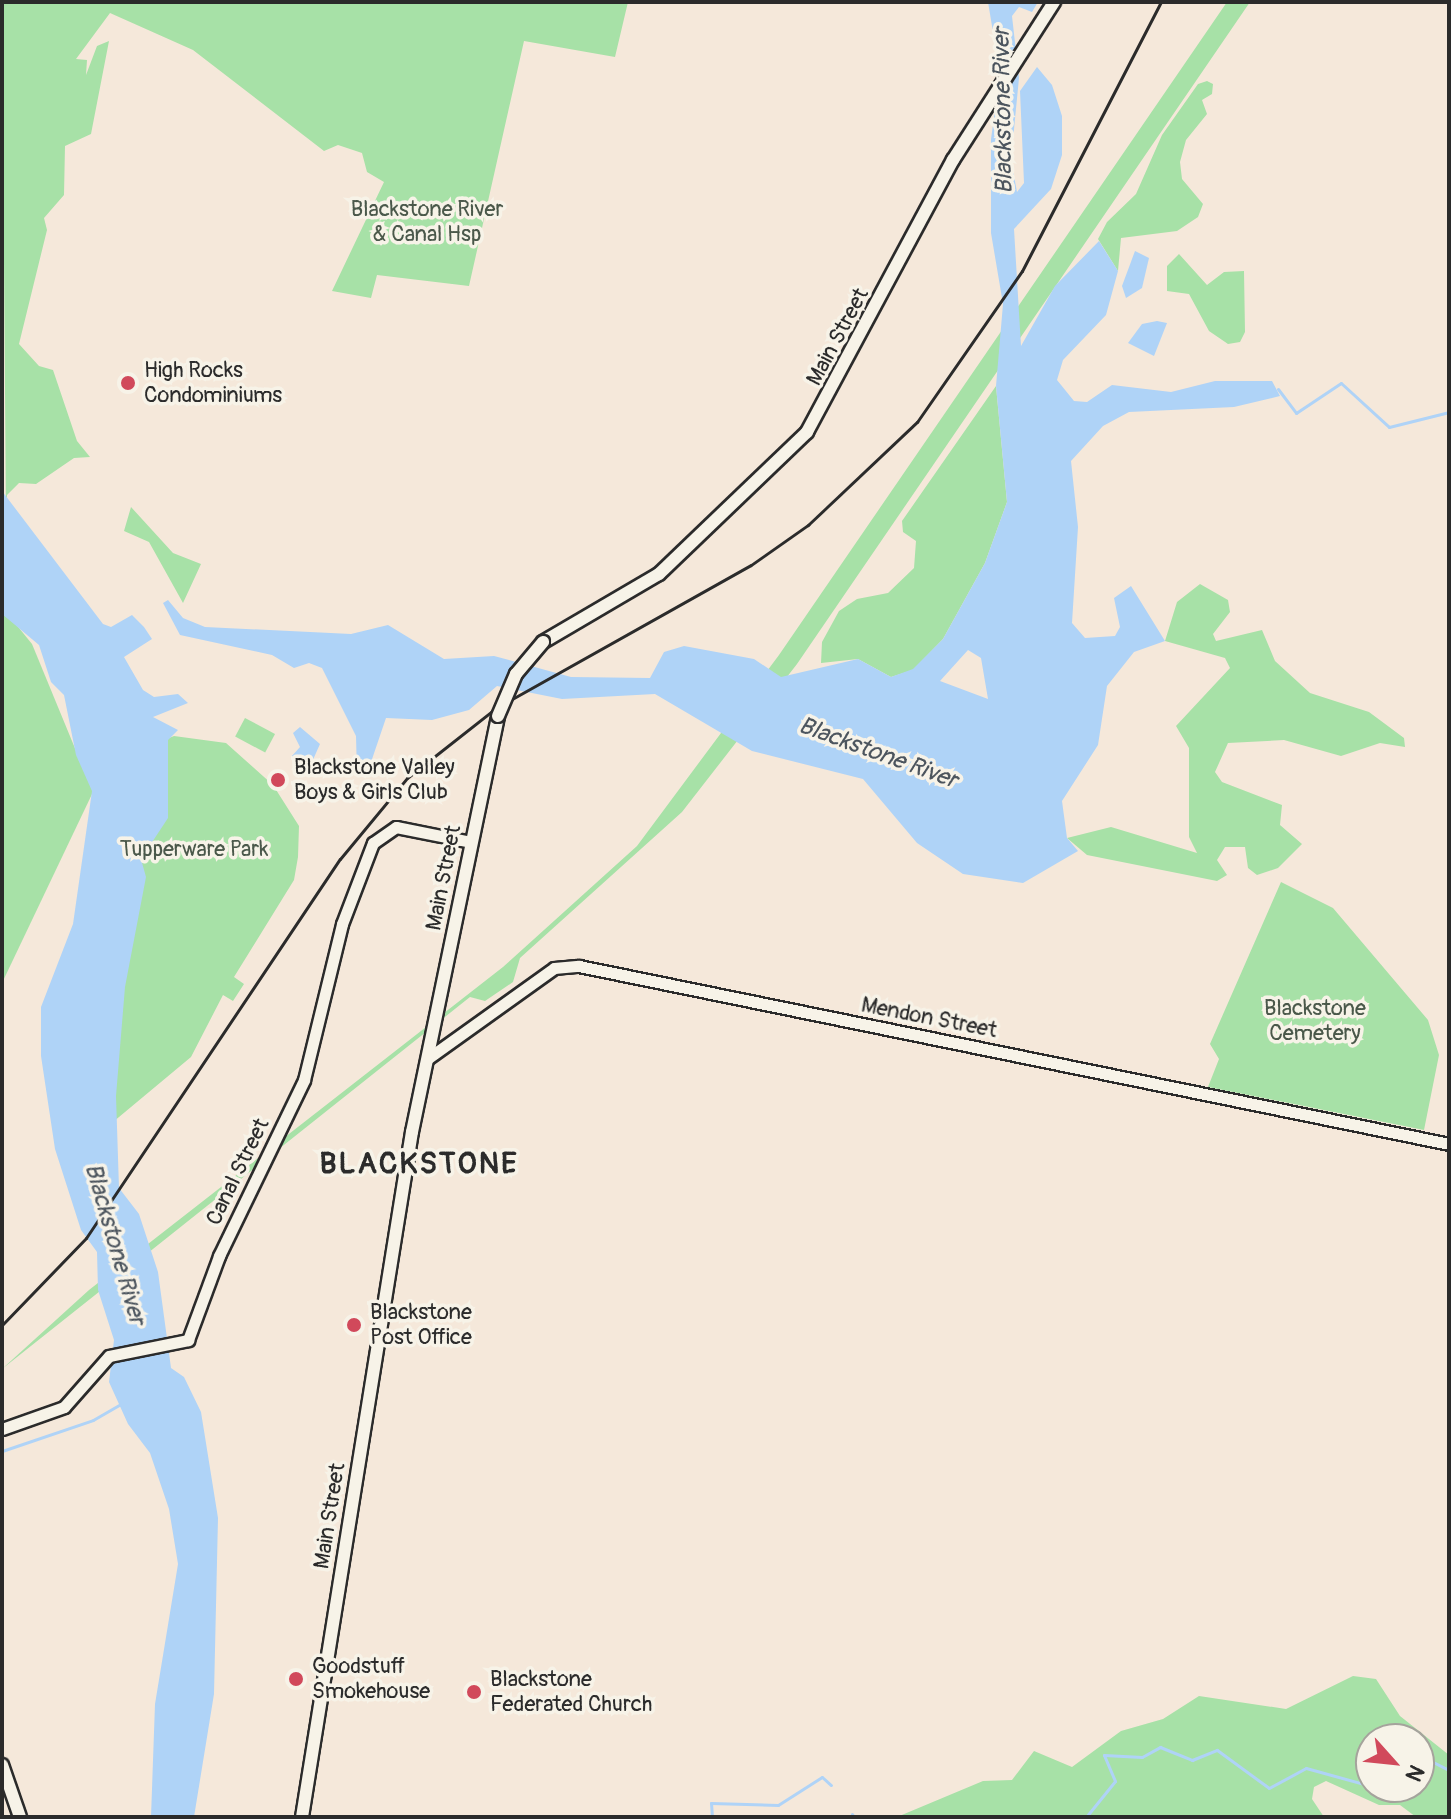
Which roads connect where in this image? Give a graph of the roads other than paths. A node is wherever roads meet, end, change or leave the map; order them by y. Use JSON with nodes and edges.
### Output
{"nodes":[{"id":1,"x":1054,"y":2,"type":"edge"},
{"id":2,"x":471,"y":842,"type":"junction"},
{"id":3,"x":427,"y":1059,"type":"junction"},
{"id":4,"x":1449,"y":1144,"type":"edge"},
{"id":5,"x":2,"y":1429,"type":"edge"},
{"id":6,"x":2,"y":1765,"type":"edge"},
{"id":7,"x":20,"y":1817,"type":"edge"},
{"id":8,"x":302,"y":1817,"type":"edge"}],
"edges":[{"from":1,"to":2,"type":"main road","name":"Main Street","bridge":true},
{"from":2,"to":3,"type":"main road","name":"Main Street"},
{"from":2,"to":5,"type":"street","name":"Canal Street"},
{"from":3,"to":4,"type":"street","name":"Mendon Street"},
{"from":3,"to":8,"type":"main road","name":"Main Street"},
{"from":6,"to":7,"type":"main road"}]}
